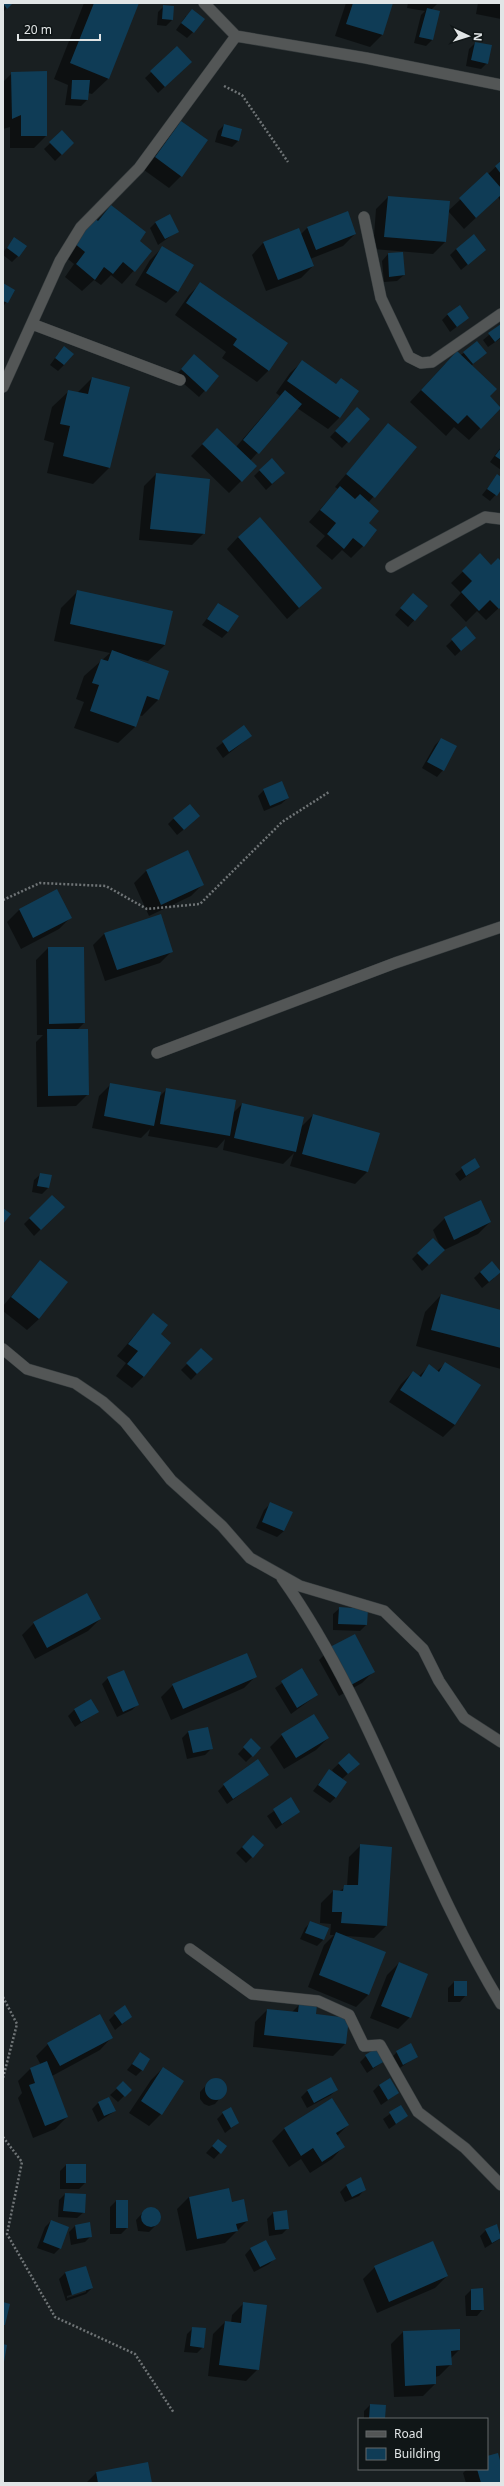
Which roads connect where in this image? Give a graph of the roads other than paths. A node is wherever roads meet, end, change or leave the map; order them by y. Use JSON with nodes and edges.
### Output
{"nodes":[{"id":1,"x":204,"y":3,"type":"edge"},
{"id":2,"x":236,"y":36,"type":"junction"},
{"id":3,"x":501,"y":85,"type":"edge"},
{"id":4,"x":364,"y":217,"type":"dead end"},
{"id":5,"x":501,"y":314,"type":"edge"},
{"id":6,"x":32,"y":324,"type":"junction"},
{"id":7,"x":180,"y":380,"type":"dead end"},
{"id":8,"x":3,"y":387,"type":"edge"},
{"id":9,"x":501,"y":519,"type":"edge"},
{"id":10,"x":391,"y":567,"type":"dead end"},
{"id":11,"x":501,"y":927,"type":"edge"},
{"id":12,"x":157,"y":1053,"type":"dead end"},
{"id":13,"x":3,"y":1349,"type":"edge"},
{"id":14,"x":281,"y":1576,"type":"junction"},
{"id":15,"x":501,"y":1742,"type":"edge"},
{"id":16,"x":190,"y":1949,"type":"dead end"},
{"id":17,"x":501,"y":2004,"type":"edge"},
{"id":18,"x":501,"y":2185,"type":"edge"}],
"edges":[{"from":1,"to":2,"type":"street"},
{"from":2,"to":3,"type":"street"},
{"from":2,"to":6,"type":"street"},
{"from":4,"to":5,"type":"street"},
{"from":6,"to":7,"type":"street"},
{"from":6,"to":8,"type":"street"},
{"from":9,"to":10,"type":"street"},
{"from":11,"to":12,"type":"street"},
{"from":13,"to":14,"type":"street"},
{"from":14,"to":15,"type":"street"},
{"from":14,"to":17,"type":"street"},
{"from":16,"to":18,"type":"street"}]}
